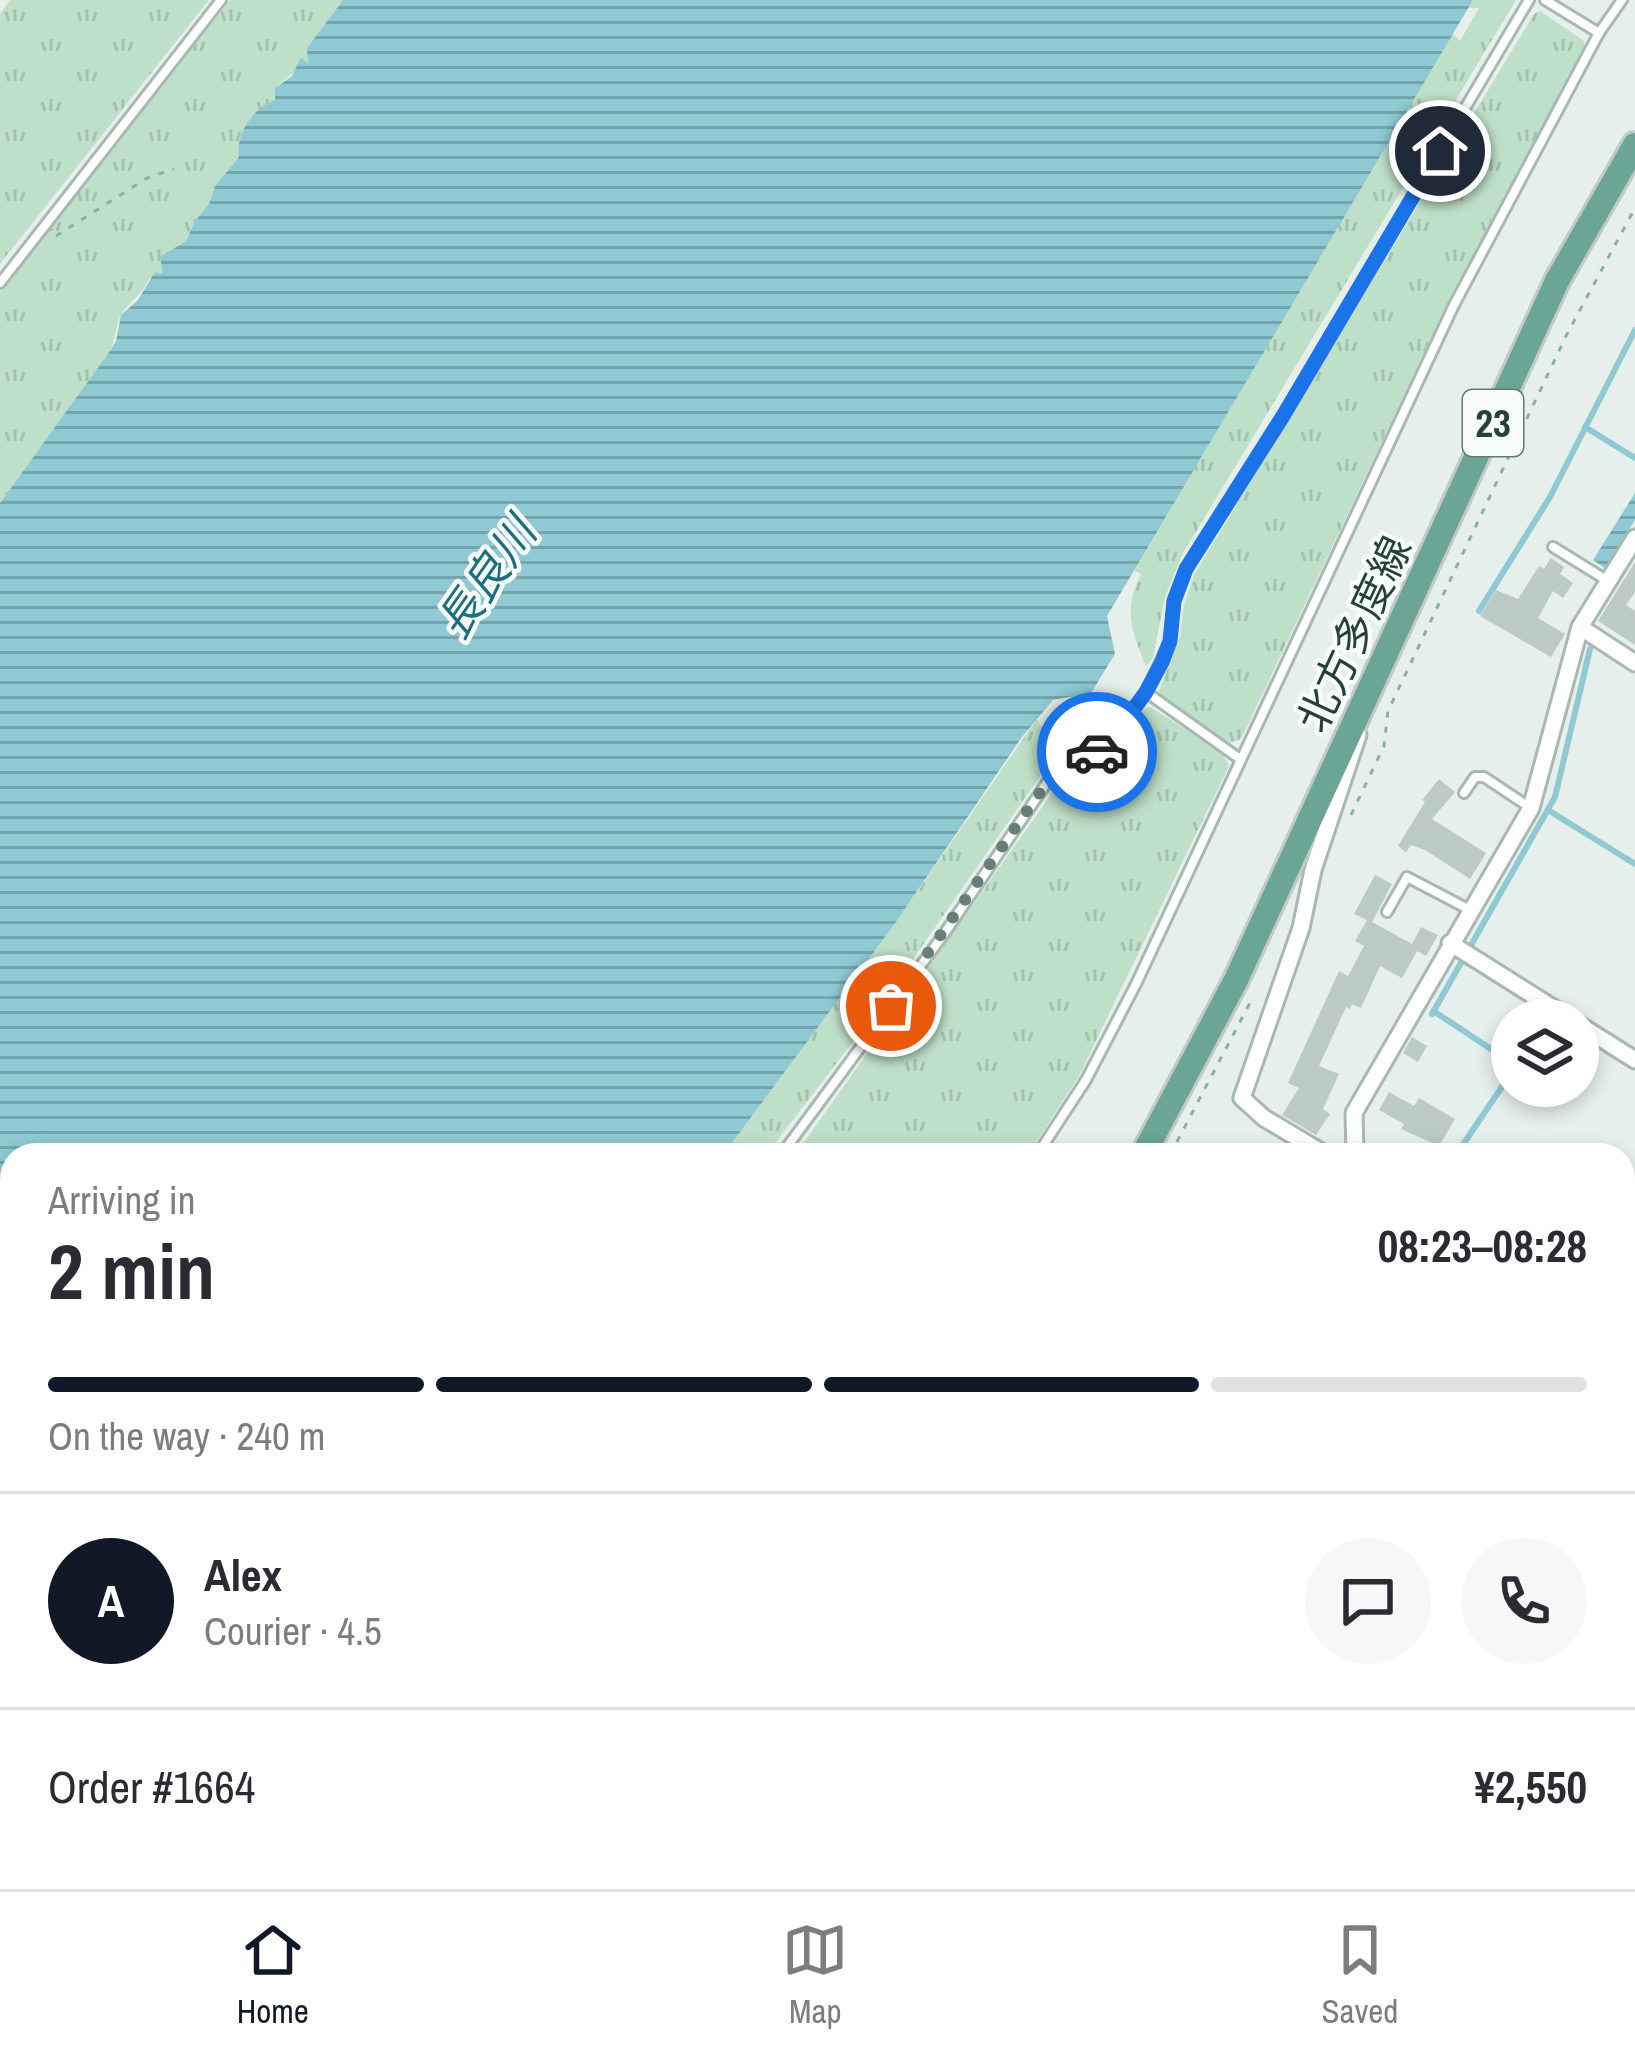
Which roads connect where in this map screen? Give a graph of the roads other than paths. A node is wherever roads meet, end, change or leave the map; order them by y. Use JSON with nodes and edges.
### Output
{"nodes":[{"id":1,"x":221,"y":0,"type":"edge"},
{"id":2,"x":1529,"y":0,"type":"edge"},
{"id":3,"x":1545,"y":0,"type":"edge"},
{"id":4,"x":1622,"y":0,"type":"edge"},
{"id":5,"x":1599,"y":32,"type":"junction"},
{"id":6,"x":1635,"y":145,"type":"edge"},
{"id":7,"x":0,"y":283,"type":"edge"},
{"id":8,"x":1635,"y":538,"type":"edge"},
{"id":9,"x":1553,"y":547,"type":"dead end"},
{"id":10,"x":1608,"y":581,"type":"junction"},
{"id":11,"x":1580,"y":627,"type":"junction"},
{"id":12,"x":1635,"y":662,"type":"edge"},
{"id":13,"x":1146,"y":692,"type":"junction"},
{"id":14,"x":1364,"y":708,"type":"junction"},
{"id":15,"x":1240,"y":759,"type":"junction"},
{"id":16,"x":1464,"y":793,"type":"dead end"},
{"id":17,"x":1531,"y":808,"type":"junction"},
{"id":18,"x":1470,"y":910,"type":"junction"},
{"id":19,"x":1387,"y":912,"type":"dead end"},
{"id":20,"x":1454,"y":946,"type":"junction"},
{"id":21,"x":1538,"y":999,"type":"edge"},
{"id":22,"x":1599,"y":1037,"type":"edge"},
{"id":23,"x":1635,"y":1060,"type":"edge"},
{"id":24,"x":790,"y":1143,"type":"edge"},
{"id":25,"x":1045,"y":1143,"type":"edge"},
{"id":26,"x":1149,"y":1143,"type":"edge"},
{"id":27,"x":1306,"y":1143,"type":"edge"},
{"id":28,"x":1355,"y":1143,"type":"edge"}],
"edges":[{"from":1,"to":7,"type":"lane"},
{"from":2,"to":13,"type":"lane"},
{"from":3,"to":5,"type":"lane"},
{"from":4,"to":5,"type":"lane"},
{"from":5,"to":15,"type":"lane"},
{"from":6,"to":14,"type":"main road","name":"北方多度線","number":"23"},
{"from":8,"to":10,"type":"street"},
{"from":9,"to":10,"type":"lane"},
{"from":10,"to":11,"type":"street"},
{"from":11,"to":12,"type":"street"},
{"from":11,"to":17,"type":"street"},
{"from":13,"to":15,"type":"lane"},
{"from":13,"to":24,"type":"lane"},
{"from":14,"to":26,"type":"main road","name":"北方多度線","number":"23"},
{"from":14,"to":27,"type":"street"},
{"from":15,"to":25,"type":"lane"},
{"from":16,"to":17,"type":"lane"},
{"from":17,"to":18,"type":"street"},
{"from":18,"to":19,"type":"lane"},
{"from":18,"to":20,"type":"street"},
{"from":20,"to":21,"type":"street"},
{"from":20,"to":28,"type":"street"},
{"from":22,"to":23,"type":"street"}]}
